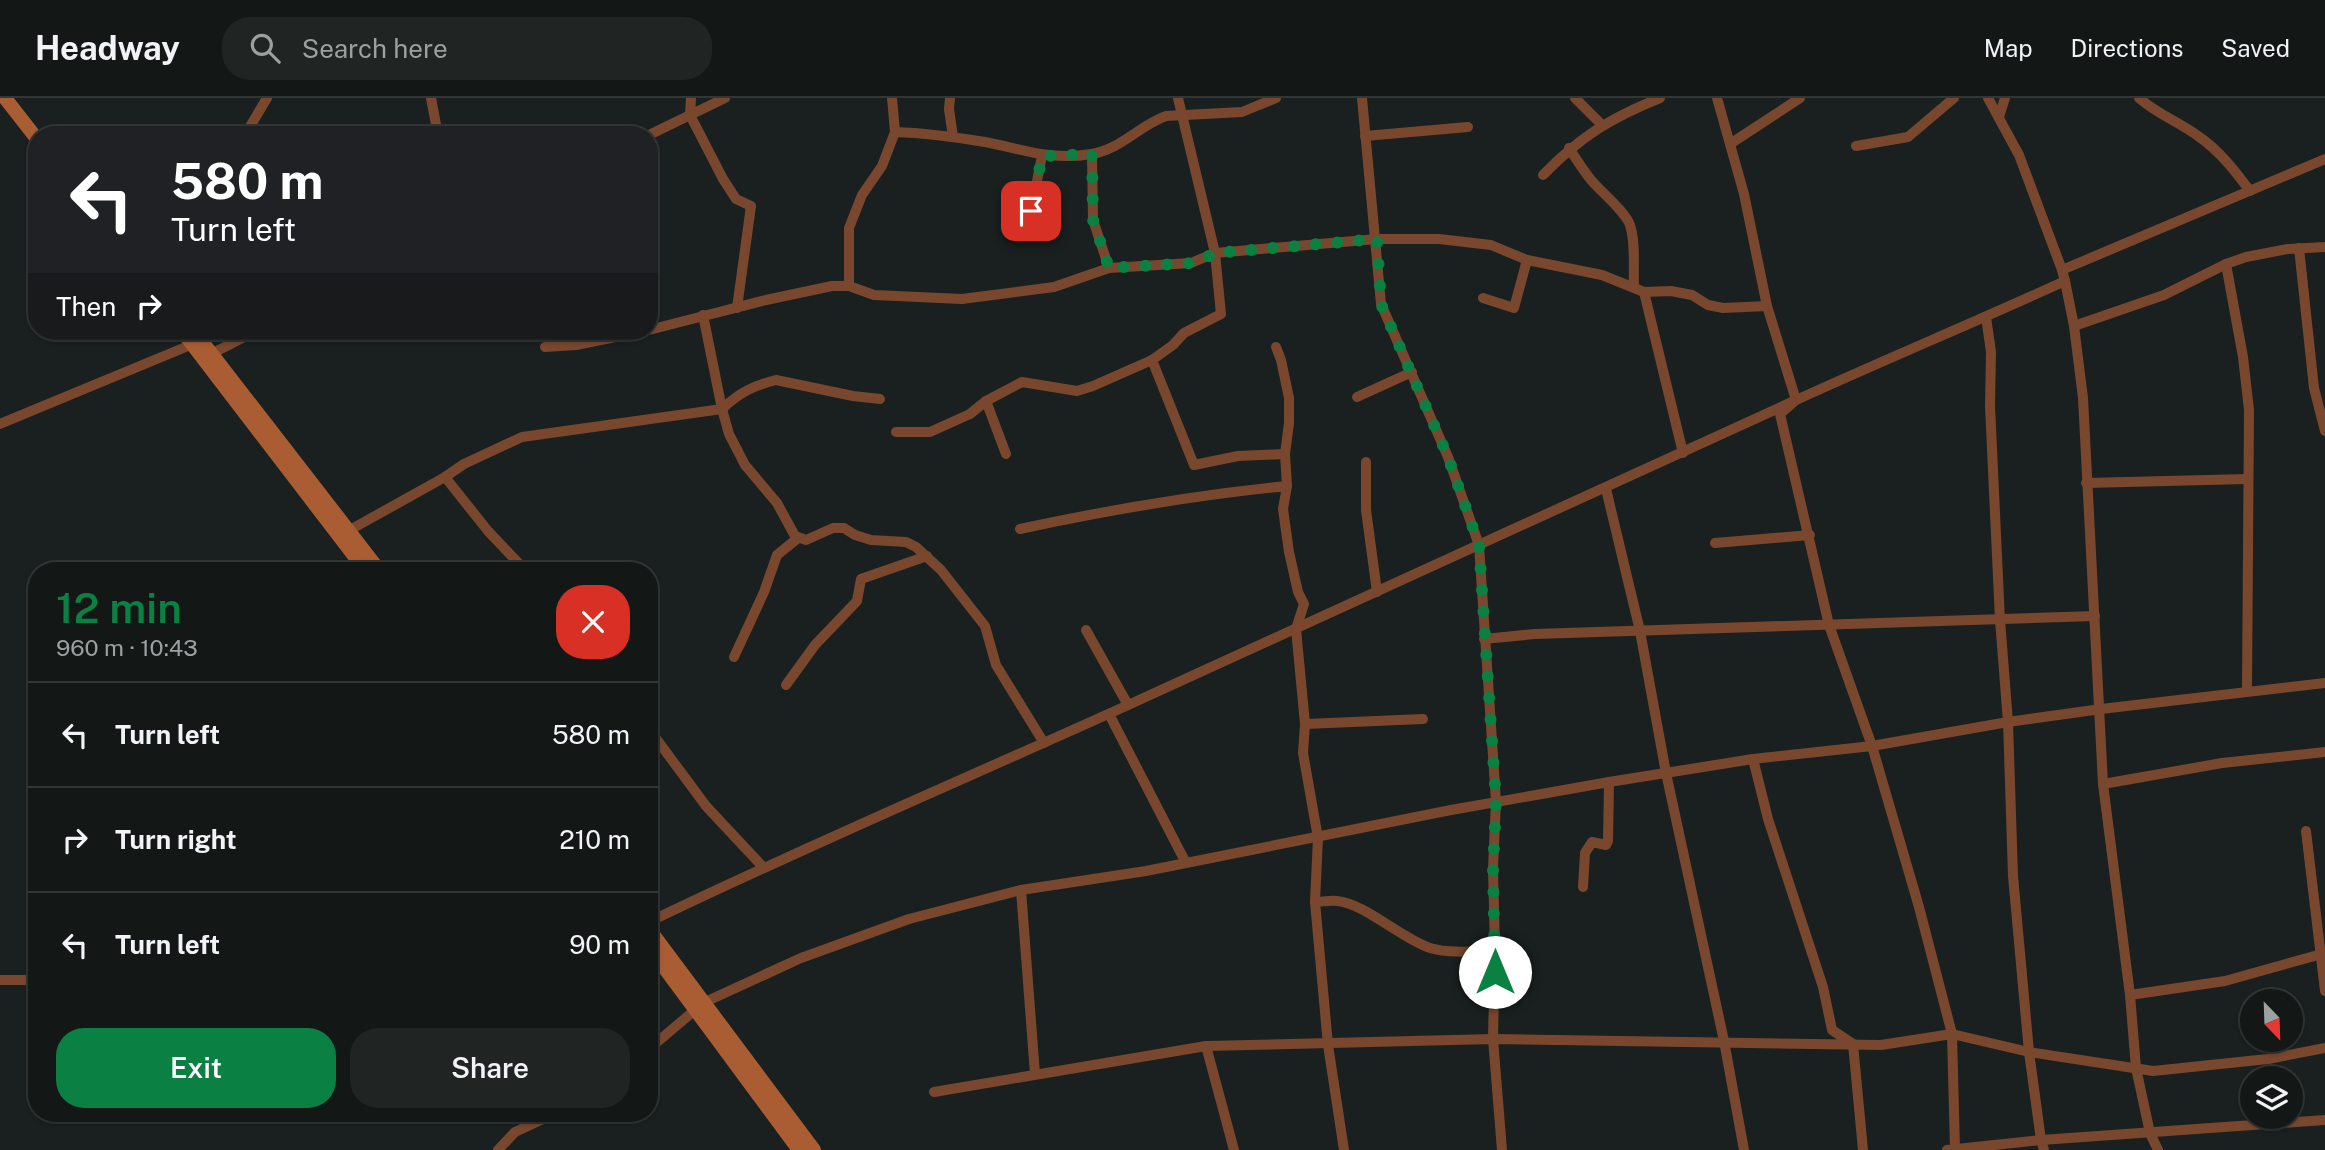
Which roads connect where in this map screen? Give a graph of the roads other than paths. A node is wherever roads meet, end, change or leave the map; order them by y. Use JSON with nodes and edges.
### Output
{"nodes":[{"id":1,"x":5,"y":98,"type":"edge"},
{"id":2,"x":12,"y":98,"type":"edge"},
{"id":3,"x":267,"y":98,"type":"edge"},
{"id":4,"x":431,"y":98,"type":"edge"},
{"id":5,"x":691,"y":98,"type":"edge"},
{"id":6,"x":725,"y":98,"type":"edge"},
{"id":7,"x":892,"y":98,"type":"edge"},
{"id":8,"x":950,"y":98,"type":"edge"},
{"id":9,"x":1178,"y":98,"type":"edge"},
{"id":10,"x":1276,"y":98,"type":"edge"},
{"id":11,"x":1362,"y":98,"type":"edge"},
{"id":12,"x":1575,"y":98,"type":"edge"},
{"id":13,"x":1660,"y":98,"type":"edge"},
{"id":14,"x":1717,"y":98,"type":"edge"},
{"id":15,"x":1800,"y":98,"type":"edge"},
{"id":16,"x":1954,"y":98,"type":"edge"},
{"id":17,"x":1987,"y":98,"type":"edge"},
{"id":18,"x":2005,"y":98,"type":"edge"},
{"id":19,"x":2139,"y":98,"type":"edge"},
{"id":20,"x":690,"y":115,"type":"junction"},
{"id":21,"x":1184,"y":116,"type":"junction"},
{"id":22,"x":1999,"y":117,"type":"junction"},
{"id":23,"x":1602,"y":124,"type":"junction"},
{"id":24,"x":33,"y":126,"type":"edge"},
{"id":25,"x":250,"y":126,"type":"edge"},
{"id":26,"x":436,"y":126,"type":"edge"},
{"id":27,"x":28,"y":127,"type":"edge"},
{"id":28,"x":1468,"y":127,"type":"dead end"},
{"id":29,"x":658,"y":131,"type":"edge"},
{"id":30,"x":895,"y":132,"type":"junction"},
{"id":31,"x":1365,"y":136,"type":"junction"},
{"id":32,"x":953,"y":137,"type":"junction"},
{"id":33,"x":1730,"y":144,"type":"junction"},
{"id":34,"x":1856,"y":146,"type":"dead end"},
{"id":35,"x":1569,"y":148,"type":"junction"},
{"id":36,"x":1092,"y":154,"type":"junction"},
{"id":37,"x":1042,"y":156,"type":"junction"},
{"id":38,"x":2325,"y":159,"type":"edge"},
{"id":39,"x":1543,"y":175,"type":"dead end"},
{"id":40,"x":2250,"y":191,"type":"junction"},
{"id":41,"x":1028,"y":226,"type":"dead end"},
{"id":42,"x":1377,"y":239,"type":"junction"},
{"id":43,"x":2325,"y":247,"type":"edge"},
{"id":44,"x":2299,"y":248,"type":"junction"},
{"id":45,"x":1216,"y":253,"type":"junction"},
{"id":46,"x":1527,"y":260,"type":"junction"},
{"id":47,"x":2226,"y":264,"type":"junction"},
{"id":48,"x":1109,"y":268,"type":"junction"},
{"id":49,"x":2063,"y":276,"type":"junction"},
{"id":50,"x":849,"y":286,"type":"junction"},
{"id":51,"x":1639,"y":289,"type":"junction"},
{"id":52,"x":1483,"y":298,"type":"dead end"},
{"id":53,"x":1767,"y":306,"type":"junction"},
{"id":54,"x":737,"y":307,"type":"junction"},
{"id":55,"x":703,"y":315,"type":"junction"},
{"id":56,"x":1986,"y":317,"type":"junction"},
{"id":57,"x":2074,"y":326,"type":"junction"},
{"id":58,"x":658,"y":327,"type":"edge"},
{"id":59,"x":187,"y":340,"type":"edge"},
{"id":60,"x":196,"y":340,"type":"edge"},
{"id":61,"x":198,"y":340,"type":"edge"},
{"id":62,"x":238,"y":340,"type":"edge"},
{"id":63,"x":600,"y":340,"type":"edge"},
{"id":64,"x":545,"y":347,"type":"dead end"},
{"id":65,"x":1276,"y":347,"type":"dead end"},
{"id":66,"x":213,"y":353,"type":"junction"},
{"id":67,"x":1152,"y":360,"type":"junction"},
{"id":68,"x":1412,"y":372,"type":"junction"},
{"id":69,"x":2320,"y":388,"type":"edge"},
{"id":70,"x":1357,"y":397,"type":"dead end"},
{"id":71,"x":880,"y":399,"type":"dead end"},
{"id":72,"x":1796,"y":400,"type":"junction"},
{"id":73,"x":986,"y":401,"type":"junction"},
{"id":74,"x":722,"y":409,"type":"junction"},
{"id":75,"x":253,"y":418,"type":"junction"},
{"id":76,"x":0,"y":424,"type":"edge"},
{"id":77,"x":2325,"y":431,"type":"edge"},
{"id":78,"x":896,"y":432,"type":"dead end"},
{"id":79,"x":1683,"y":453,"type":"junction"},
{"id":80,"x":1006,"y":454,"type":"dead end"},
{"id":81,"x":1284,"y":454,"type":"junction"},
{"id":82,"x":1366,"y":462,"type":"dead end"},
{"id":83,"x":445,"y":477,"type":"junction"},
{"id":84,"x":2247,"y":479,"type":"junction"},
{"id":85,"x":2086,"y":483,"type":"junction"},
{"id":86,"x":1287,"y":486,"type":"junction"},
{"id":87,"x":1606,"y":489,"type":"junction"},
{"id":88,"x":1020,"y":529,"type":"dead end"},
{"id":89,"x":348,"y":531,"type":"junction"},
{"id":90,"x":1810,"y":535,"type":"junction"},
{"id":91,"x":798,"y":538,"type":"junction"},
{"id":92,"x":1716,"y":543,"type":"dead end"},
{"id":93,"x":1479,"y":545,"type":"junction"},
{"id":94,"x":927,"y":556,"type":"junction"},
{"id":95,"x":359,"y":562,"type":"edge"},
{"id":96,"x":373,"y":562,"type":"edge"},
{"id":97,"x":517,"y":562,"type":"edge"},
{"id":98,"x":1377,"y":592,"type":"junction"},
{"id":99,"x":2095,"y":616,"type":"junction"},
{"id":100,"x":2000,"y":620,"type":"junction"},
{"id":101,"x":1829,"y":625,"type":"junction"},
{"id":102,"x":1296,"y":629,"type":"junction"},
{"id":103,"x":1086,"y":630,"type":"dead end"},
{"id":104,"x":1640,"y":631,"type":"junction"},
{"id":105,"x":1484,"y":639,"type":"junction"},
{"id":106,"x":734,"y":657,"type":"dead end"},
{"id":107,"x":2325,"y":683,"type":"edge"},
{"id":108,"x":786,"y":685,"type":"dead end"},
{"id":109,"x":2247,"y":690,"type":"junction"},
{"id":110,"x":1128,"y":705,"type":"junction"},
{"id":111,"x":2101,"y":709,"type":"junction"},
{"id":112,"x":1108,"y":714,"type":"junction"},
{"id":113,"x":1423,"y":719,"type":"dead end"},
{"id":114,"x":2008,"y":722,"type":"junction"},
{"id":115,"x":1305,"y":724,"type":"junction"},
{"id":116,"x":658,"y":741,"type":"edge"},
{"id":117,"x":1044,"y":743,"type":"junction"},
{"id":118,"x":1872,"y":746,"type":"junction"},
{"id":119,"x":2325,"y":752,"type":"edge"},
{"id":120,"x":1753,"y":759,"type":"junction"},
{"id":121,"x":1666,"y":773,"type":"junction"},
{"id":122,"x":1609,"y":782,"type":"junction"},
{"id":123,"x":2103,"y":784,"type":"junction"},
{"id":124,"x":1496,"y":801,"type":"junction"},
{"id":125,"x":2306,"y":831,"type":"dead end"},
{"id":126,"x":1318,"y":838,"type":"junction"},
{"id":127,"x":1186,"y":863,"type":"junction"},
{"id":128,"x":763,"y":867,"type":"junction"},
{"id":129,"x":1583,"y":887,"type":"dead end"},
{"id":130,"x":1021,"y":890,"type":"junction"},
{"id":131,"x":1315,"y":902,"type":"junction"},
{"id":132,"x":658,"y":918,"type":"edge"},
{"id":133,"x":658,"y":943,"type":"edge"},
{"id":134,"x":1495,"y":950,"type":"junction"},
{"id":135,"x":2323,"y":954,"type":"edge"},
{"id":136,"x":658,"y":957,"type":"edge"},
{"id":137,"x":28,"y":980,"type":"edge"},
{"id":138,"x":0,"y":981,"type":"edge"},
{"id":139,"x":2325,"y":990,"type":"edge"},
{"id":140,"x":2130,"y":995,"type":"junction"},
{"id":141,"x":700,"y":1006,"type":"junction"},
{"id":142,"x":1952,"y":1034,"type":"junction"},
{"id":143,"x":1493,"y":1039,"type":"junction"},
{"id":144,"x":658,"y":1041,"type":"edge"},
{"id":145,"x":1724,"y":1041,"type":"junction"},
{"id":146,"x":1853,"y":1044,"type":"junction"},
{"id":147,"x":1328,"y":1045,"type":"junction"},
{"id":148,"x":1206,"y":1046,"type":"junction"},
{"id":149,"x":2325,"y":1048,"type":"edge"},
{"id":150,"x":731,"y":1050,"type":"junction"},
{"id":151,"x":2029,"y":1052,"type":"junction"},
{"id":152,"x":2136,"y":1068,"type":"junction"},
{"id":153,"x":1035,"y":1074,"type":"junction"},
{"id":154,"x":934,"y":1092,"type":"dead end"},
{"id":155,"x":2325,"y":1119,"type":"edge"},
{"id":156,"x":537,"y":1122,"type":"edge"},
{"id":157,"x":2150,"y":1132,"type":"junction"},
{"id":158,"x":2043,"y":1145,"type":"edge"},
{"id":159,"x":498,"y":1150,"type":"edge"},
{"id":160,"x":799,"y":1150,"type":"edge"},
{"id":161,"x":814,"y":1150,"type":"edge"},
{"id":162,"x":1234,"y":1150,"type":"edge"},
{"id":163,"x":1344,"y":1150,"type":"edge"},
{"id":164,"x":1502,"y":1150,"type":"edge"},
{"id":165,"x":1744,"y":1150,"type":"edge"},
{"id":166,"x":1863,"y":1150,"type":"edge"},
{"id":167,"x":1947,"y":1150,"type":"edge"},
{"id":168,"x":1955,"y":1150,"type":"edge"},
{"id":169,"x":2158,"y":1150,"type":"edge"}],
"edges":[{"from":1,"to":27,"type":"street"},
{"from":2,"to":24,"type":"street"},
{"from":3,"to":25,"type":"street"},
{"from":4,"to":26,"type":"street"},
{"from":5,"to":20,"type":"street"},
{"from":6,"to":20,"type":"street"},
{"from":7,"to":30,"type":"street"},
{"from":8,"to":32,"type":"street"},
{"from":9,"to":21,"type":"street"},
{"from":10,"to":21,"type":"street"},
{"from":11,"to":31,"type":"street"},
{"from":12,"to":23,"type":"street"},
{"from":13,"to":23,"type":"street"},
{"from":14,"to":33,"type":"street"},
{"from":15,"to":33,"type":"street"},
{"from":16,"to":34,"type":"street"},
{"from":17,"to":22,"type":"street"},
{"from":18,"to":22,"type":"street"},
{"from":19,"to":40,"type":"street"},
{"from":20,"to":29,"type":"street"},
{"from":20,"to":54,"type":"street"},
{"from":21,"to":36,"type":"street"},
{"from":21,"to":45,"type":"street"},
{"from":22,"to":49,"type":"street"},
{"from":23,"to":35,"type":"street"},
{"from":28,"to":31,"type":"street"},
{"from":30,"to":32,"type":"street"},
{"from":30,"to":50,"type":"street"},
{"from":31,"to":42,"type":"street"},
{"from":32,"to":37,"type":"street"},
{"from":33,"to":53,"type":"street"},
{"from":35,"to":39,"type":"street"},
{"from":35,"to":51,"type":"street"},
{"from":36,"to":37,"type":"street"},
{"from":36,"to":48,"type":"street"},
{"from":37,"to":41,"type":"street"},
{"from":38,"to":40,"type":"street"},
{"from":40,"to":49,"type":"street"},
{"from":42,"to":45,"type":"street"},
{"from":42,"to":46,"type":"street"},
{"from":42,"to":68,"type":"street"},
{"from":43,"to":44,"type":"street"},
{"from":44,"to":47,"type":"street"},
{"from":44,"to":69,"type":"street"},
{"from":45,"to":48,"type":"street"},
{"from":45,"to":67,"type":"street"},
{"from":46,"to":51,"type":"street"},
{"from":46,"to":52,"type":"street"},
{"from":47,"to":57,"type":"street"},
{"from":47,"to":84,"type":"street"},
{"from":48,"to":50,"type":"street"},
{"from":49,"to":56,"type":"street"},
{"from":49,"to":57,"type":"street"},
{"from":50,"to":54,"type":"street"},
{"from":51,"to":53,"type":"street"},
{"from":51,"to":79,"type":"street"},
{"from":53,"to":72,"type":"street"},
{"from":54,"to":55,"type":"street"},
{"from":55,"to":58,"type":"street"},
{"from":55,"to":74,"type":"street"},
{"from":56,"to":72,"type":"street"},
{"from":56,"to":100,"type":"street"},
{"from":57,"to":85,"type":"street"},
{"from":59,"to":76,"type":"street"},
{"from":60,"to":75,"type":"street"},
{"from":61,"to":66,"type":"street"},
{"from":62,"to":66,"type":"street"},
{"from":63,"to":64,"type":"street"},
{"from":65,"to":81,"type":"street"},
{"from":66,"to":75,"type":"street"},
{"from":67,"to":73,"type":"street"},
{"from":67,"to":81,"type":"street"},
{"from":68,"to":70,"type":"street"},
{"from":68,"to":93,"type":"street"},
{"from":69,"to":77,"type":"street"},
{"from":71,"to":74,"type":"street"},
{"from":72,"to":79,"type":"street"},
{"from":72,"to":90,"type":"street"},
{"from":73,"to":78,"type":"street"},
{"from":73,"to":80,"type":"street"},
{"from":74,"to":83,"type":"street"},
{"from":74,"to":91,"type":"street"},
{"from":75,"to":89,"type":"street"},
{"from":75,"to":95,"type":"street"},
{"from":79,"to":87,"type":"street"},
{"from":81,"to":86,"type":"street"},
{"from":82,"to":98,"type":"street"},
{"from":83,"to":89,"type":"street"},
{"from":83,"to":97,"type":"street"},
{"from":84,"to":85,"type":"street"},
{"from":84,"to":109,"type":"street"},
{"from":85,"to":99,"type":"street"},
{"from":86,"to":88,"type":"street"},
{"from":86,"to":102,"type":"street"},
{"from":87,"to":93,"type":"street"},
{"from":87,"to":104,"type":"street"},
{"from":89,"to":96,"type":"street"},
{"from":90,"to":92,"type":"street"},
{"from":90,"to":101,"type":"street"},
{"from":91,"to":94,"type":"street"},
{"from":91,"to":106,"type":"street"},
{"from":93,"to":98,"type":"street"},
{"from":93,"to":105,"type":"street"},
{"from":94,"to":108,"type":"street"},
{"from":94,"to":117,"type":"street"},
{"from":98,"to":102,"type":"street"},
{"from":99,"to":100,"type":"street"},
{"from":99,"to":111,"type":"street"},
{"from":100,"to":101,"type":"street"},
{"from":100,"to":114,"type":"street"},
{"from":101,"to":104,"type":"street"},
{"from":101,"to":118,"type":"street"},
{"from":102,"to":110,"type":"street"},
{"from":102,"to":115,"type":"street"},
{"from":103,"to":110,"type":"street"},
{"from":104,"to":105,"type":"street"},
{"from":104,"to":121,"type":"street"},
{"from":105,"to":124,"type":"street"},
{"from":107,"to":109,"type":"street"},
{"from":109,"to":111,"type":"street"},
{"from":110,"to":112,"type":"street"},
{"from":111,"to":114,"type":"street"},
{"from":111,"to":123,"type":"street"},
{"from":112,"to":117,"type":"street"},
{"from":112,"to":127,"type":"street"},
{"from":113,"to":115,"type":"street"},
{"from":114,"to":118,"type":"street"},
{"from":114,"to":151,"type":"street"},
{"from":115,"to":126,"type":"street"},
{"from":116,"to":128,"type":"street"},
{"from":117,"to":128,"type":"street"},
{"from":118,"to":120,"type":"street"},
{"from":118,"to":142,"type":"street"},
{"from":119,"to":123,"type":"street"},
{"from":120,"to":121,"type":"street"},
{"from":120,"to":146,"type":"street"},
{"from":121,"to":122,"type":"street"},
{"from":121,"to":145,"type":"street"},
{"from":122,"to":124,"type":"street"},
{"from":122,"to":129,"type":"street"},
{"from":123,"to":140,"type":"street"},
{"from":124,"to":126,"type":"street"},
{"from":124,"to":134,"type":"street"},
{"from":125,"to":135,"type":"street"},
{"from":126,"to":127,"type":"street"},
{"from":126,"to":131,"type":"street"},
{"from":127,"to":130,"type":"street"},
{"from":128,"to":132,"type":"street"},
{"from":130,"to":141,"type":"street"},
{"from":130,"to":153,"type":"street"},
{"from":131,"to":134,"type":"street"},
{"from":131,"to":147,"type":"street"},
{"from":133,"to":141,"type":"street"},
{"from":134,"to":143,"type":"street"},
{"from":135,"to":139,"type":"street"},
{"from":135,"to":140,"type":"street"},
{"from":136,"to":141,"type":"street"},
{"from":137,"to":138,"type":"street"},
{"from":140,"to":152,"type":"street"},
{"from":141,"to":144,"type":"street"},
{"from":141,"to":150,"type":"street"},
{"from":142,"to":146,"type":"street"},
{"from":142,"to":151,"type":"street"},
{"from":142,"to":168,"type":"street"},
{"from":143,"to":145,"type":"street"},
{"from":143,"to":147,"type":"street"},
{"from":143,"to":164,"type":"street"},
{"from":145,"to":146,"type":"street"},
{"from":145,"to":165,"type":"street"},
{"from":146,"to":166,"type":"street"},
{"from":147,"to":148,"type":"street"},
{"from":147,"to":163,"type":"street"},
{"from":148,"to":153,"type":"street"},
{"from":148,"to":162,"type":"street"},
{"from":149,"to":152,"type":"street"},
{"from":150,"to":160,"type":"street"},
{"from":150,"to":161,"type":"street"},
{"from":151,"to":152,"type":"street"},
{"from":151,"to":158,"type":"street"},
{"from":152,"to":157,"type":"street"},
{"from":153,"to":154,"type":"street"},
{"from":155,"to":157,"type":"street"},
{"from":156,"to":159,"type":"street"},
{"from":157,"to":158,"type":"street"},
{"from":157,"to":169,"type":"street"},
{"from":158,"to":168,"type":"street"},
{"from":167,"to":168,"type":"street"}]}
